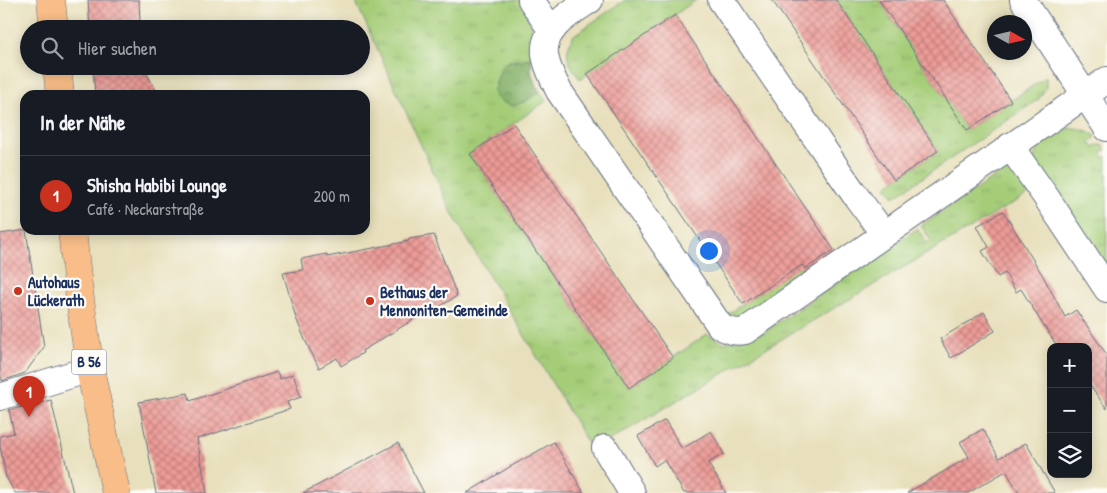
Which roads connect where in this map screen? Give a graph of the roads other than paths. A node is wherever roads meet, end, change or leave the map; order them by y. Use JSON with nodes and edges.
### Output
{"nodes":[{"id":1,"x":51,"y":0,"type":"edge"},
{"id":2,"x":531,"y":0,"type":"edge"},
{"id":3,"x":590,"y":0,"type":"edge"},
{"id":4,"x":721,"y":0,"type":"edge"},
{"id":5,"x":1023,"y":0,"type":"edge"},
{"id":6,"x":53,"y":20,"type":"edge"},
{"id":7,"x":553,"y":29,"type":"junction"},
{"id":8,"x":58,"y":75,"type":"edge"},
{"id":9,"x":1107,"y":80,"type":"edge"},
{"id":10,"x":59,"y":90,"type":"edge"},
{"id":11,"x":1085,"y":95,"type":"junction"},
{"id":12,"x":1107,"y":128,"type":"edge"},
{"id":13,"x":1010,"y":146,"type":"junction"},
{"id":14,"x":884,"y":234,"type":"junction"},
{"id":15,"x":73,"y":235,"type":"edge"},
{"id":16,"x":1107,"y":289,"type":"edge"},
{"id":17,"x":90,"y":369,"type":"junction"},
{"id":18,"x":0,"y":397,"type":"edge"},
{"id":19,"x":605,"y":448,"type":"dead end"},
{"id":20,"x":116,"y":493,"type":"edge"},
{"id":21,"x":632,"y":493,"type":"edge"}],
"edges":[{"from":1,"to":6,"type":"main road"},
{"from":2,"to":7,"type":"street"},
{"from":3,"to":7,"type":"street"},
{"from":4,"to":14,"type":"street"},
{"from":5,"to":11,"type":"street"},
{"from":7,"to":14,"type":"street"},
{"from":8,"to":10,"type":"main road"},
{"from":9,"to":11,"type":"street"},
{"from":11,"to":12,"type":"street"},
{"from":11,"to":13,"type":"street"},
{"from":13,"to":14,"type":"street"},
{"from":13,"to":16,"type":"street"},
{"from":15,"to":17,"type":"main road","number":"B 56"},
{"from":17,"to":18,"type":"street"},
{"from":17,"to":20,"type":"main road","number":"B 56"},
{"from":19,"to":21,"type":"street"}]}
